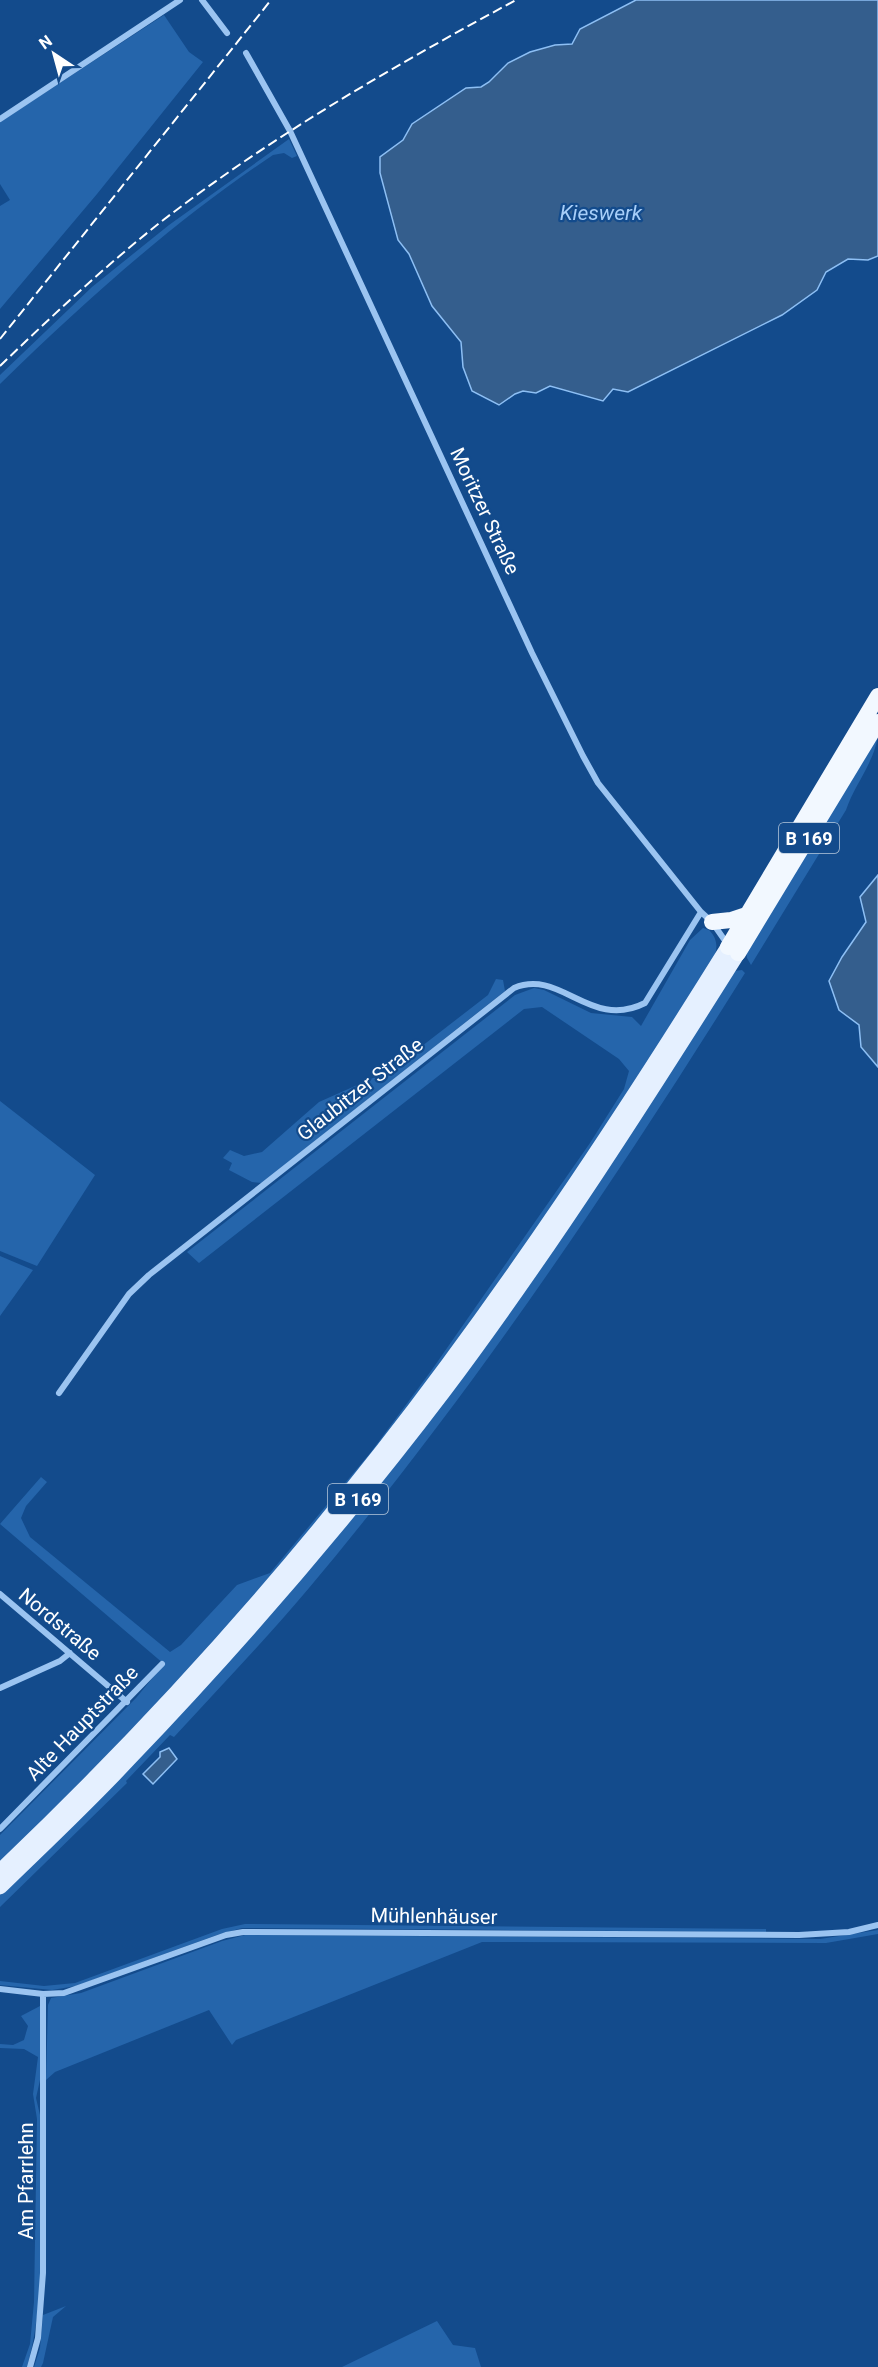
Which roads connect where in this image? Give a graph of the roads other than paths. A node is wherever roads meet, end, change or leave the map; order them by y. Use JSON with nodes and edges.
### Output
{"nodes":[{"id":1,"x":180,"y":0,"type":"edge"},
{"id":2,"x":202,"y":0,"type":"edge"},
{"id":3,"x":226,"y":33,"type":"dead end"},
{"id":4,"x":246,"y":53,"type":"dead end"},
{"id":5,"x":0,"y":119,"type":"edge"},
{"id":6,"x":878,"y":696,"type":"edge"},
{"id":7,"x":878,"y":722,"type":"edge"},
{"id":8,"x":749,"y":914,"type":"junction"},
{"id":9,"x":706,"y":917,"type":"junction"},
{"id":10,"x":733,"y":950,"type":"junction"},
{"id":11,"x":59,"y":1393,"type":"dead end"},
{"id":12,"x":0,"y":1594,"type":"edge"},
{"id":13,"x":70,"y":1653,"type":"junction"},
{"id":14,"x":162,"y":1664,"type":"dead end"},
{"id":15,"x":0,"y":1689,"type":"edge"},
{"id":16,"x":126,"y":1702,"type":"junction"},
{"id":17,"x":0,"y":1829,"type":"edge"},
{"id":18,"x":0,"y":1871,"type":"edge"},
{"id":19,"x":0,"y":1887,"type":"edge"},
{"id":20,"x":878,"y":1925,"type":"edge"},
{"id":21,"x":0,"y":1989,"type":"edge"},
{"id":22,"x":44,"y":1994,"type":"junction"},
{"id":23,"x":30,"y":2367,"type":"edge"}],
"edges":[{"from":1,"to":5,"type":"street"},
{"from":2,"to":3,"type":"street"},
{"from":4,"to":9,"type":"street","name":"Moritzer Straße"},
{"from":6,"to":8,"type":"highway","number":"B 169"},
{"from":7,"to":10,"type":"highway","number":"B 169"},
{"from":8,"to":9,"type":"highway"},
{"from":8,"to":10,"type":"highway","number":"B 169"},
{"from":9,"to":10,"type":"street","name":"Moritzer Straße"},
{"from":9,"to":11,"type":"street","name":"Glaubitzer Straße"},
{"from":10,"to":18,"type":"main road","number":"B 169"},
{"from":10,"to":19,"type":"main road","number":"B 169"},
{"from":12,"to":13,"type":"street","name":"Nordstraße"},
{"from":13,"to":15,"type":"street"},
{"from":13,"to":16,"type":"street","name":"Nordstraße"},
{"from":14,"to":16,"type":"street","name":"Alte Hauptstraße"},
{"from":16,"to":17,"type":"street","name":"Alte Hauptstraße"},
{"from":20,"to":22,"type":"street","name":"Mühlenhäuser"},
{"from":21,"to":22,"type":"street","name":"Mühlenhäuser"},
{"from":22,"to":23,"type":"street","name":"Am Pfarrlehn"}]}
